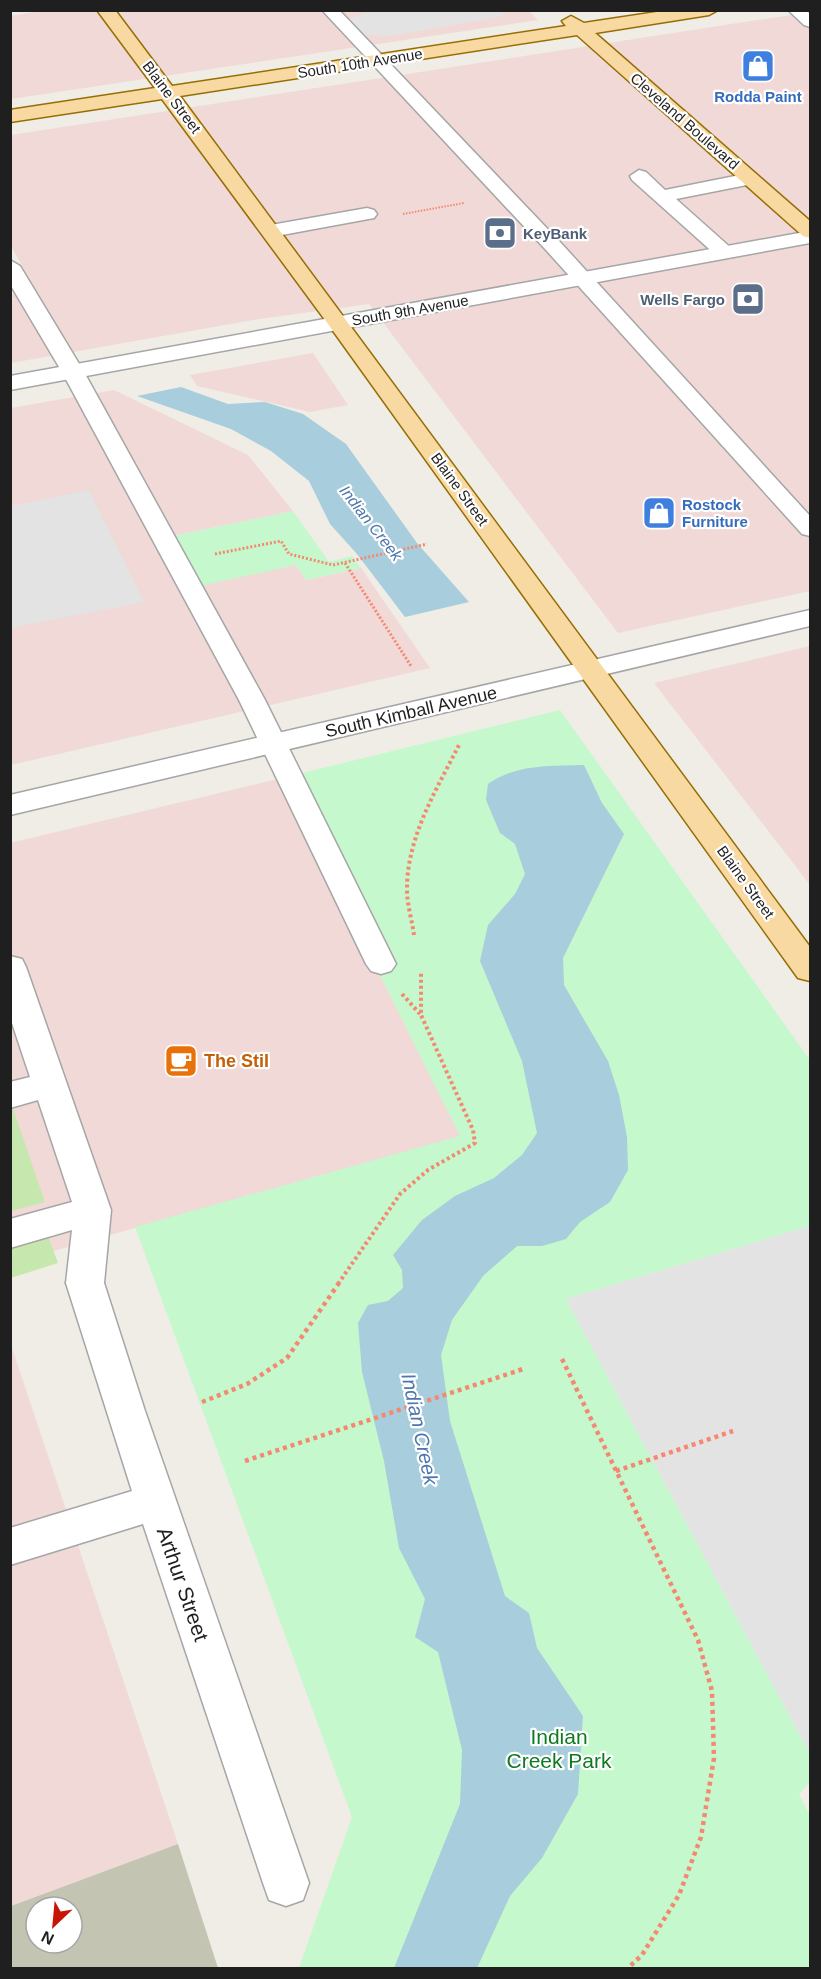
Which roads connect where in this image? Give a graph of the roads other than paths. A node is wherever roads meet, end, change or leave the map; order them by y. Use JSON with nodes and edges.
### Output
{"nodes":[{"id":1,"x":106,"y":10,"type":"edge"},
{"id":2,"x":330,"y":10,"type":"edge"},
{"id":3,"x":559,"y":10,"type":"edge"},
{"id":4,"x":709,"y":10,"type":"edge"},
{"id":5,"x":796,"y":10,"type":"edge"},
{"id":6,"x":810,"y":22,"type":"edge"},
{"id":7,"x":581,"y":30,"type":"junction"},
{"id":8,"x":380,"y":60,"type":"junction"},
{"id":9,"x":169,"y":92,"type":"junction"},
{"id":10,"x":10,"y":116,"type":"edge"},
{"id":11,"x":639,"y":176,"type":"dead end"},
{"id":12,"x":750,"y":179,"type":"junction"},
{"id":13,"x":662,"y":196,"type":"junction"},
{"id":14,"x":367,"y":214,"type":"dead end"},
{"id":15,"x":271,"y":231,"type":"junction"},
{"id":16,"x":810,"y":232,"type":"edge"},
{"id":17,"x":810,"y":237,"type":"edge"},
{"id":18,"x":724,"y":252,"type":"junction"},
{"id":19,"x":10,"y":266,"type":"edge"},
{"id":20,"x":582,"y":278,"type":"junction"},
{"id":21,"x":339,"y":323,"type":"junction"},
{"id":22,"x":73,"y":372,"type":"junction"},
{"id":23,"x":10,"y":383,"type":"edge"},
{"id":24,"x":810,"y":529,"type":"edge"},
{"id":25,"x":810,"y":618,"type":"edge"},
{"id":26,"x":592,"y":670,"type":"junction"},
{"id":27,"x":272,"y":744,"type":"junction"},
{"id":28,"x":10,"y":805,"type":"edge"},
{"id":29,"x":381,"y":964,"type":"dead end"},
{"id":30,"x":10,"y":967,"type":"edge"},
{"id":31,"x":810,"y":970,"type":"edge"},
{"id":32,"x":21,"y":1031,"type":"edge"},
{"id":33,"x":50,"y":1084,"type":"junction"},
{"id":34,"x":10,"y":1095,"type":"edge"},
{"id":35,"x":93,"y":1210,"type":"junction"},
{"id":36,"x":10,"y":1234,"type":"edge"},
{"id":37,"x":156,"y":1502,"type":"junction"},
{"id":38,"x":10,"y":1547,"type":"edge"},
{"id":39,"x":286,"y":1883,"type":"dead end"}],
"edges":[{"from":1,"to":9,"type":"main road","name":"Blaine Street"},
{"from":2,"to":8,"type":"lane"},
{"from":3,"to":7,"type":"main road","name":"Cleveland Boulevard"},
{"from":4,"to":7,"type":"main road","name":"South 10th Avenue"},
{"from":5,"to":6,"type":"lane"},
{"from":7,"to":8,"type":"main road","name":"South 10th Avenue"},
{"from":7,"to":12,"type":"main road","name":"Cleveland Boulevard"},
{"from":8,"to":9,"type":"main road","name":"South 10th Avenue"},
{"from":8,"to":20,"type":"lane"},
{"from":9,"to":10,"type":"main road","name":"South 10th Avenue"},
{"from":9,"to":15,"type":"main road","name":"Blaine Street"},
{"from":11,"to":13,"type":"lane"},
{"from":12,"to":13,"type":"lane"},
{"from":12,"to":16,"type":"main road","name":"Cleveland Boulevard"},
{"from":13,"to":18,"type":"lane"},
{"from":14,"to":15,"type":"lane"},
{"from":15,"to":21,"type":"main road","name":"Blaine Street"},
{"from":17,"to":18,"type":"street","name":"South 9th Avenue"},
{"from":18,"to":20,"type":"street","name":"South 9th Avenue"},
{"from":19,"to":22,"type":"lane"},
{"from":20,"to":21,"type":"street","name":"South 9th Avenue"},
{"from":20,"to":24,"type":"lane"},
{"from":21,"to":22,"type":"street","name":"South 9th Avenue"},
{"from":21,"to":26,"type":"main road","name":"Blaine Street"},
{"from":22,"to":23,"type":"street","name":"South 9th Avenue"},
{"from":22,"to":27,"type":"lane"},
{"from":25,"to":26,"type":"street","name":"South Kimball Avenue"},
{"from":26,"to":27,"type":"street","name":"South Kimball Avenue"},
{"from":26,"to":31,"type":"main road","name":"Blaine Street"},
{"from":27,"to":28,"type":"street","name":"South Kimball Avenue"},
{"from":27,"to":29,"type":"lane"},
{"from":30,"to":32,"type":"street"},
{"from":32,"to":33,"type":"street"},
{"from":33,"to":34,"type":"street"},
{"from":33,"to":35,"type":"street"},
{"from":35,"to":36,"type":"street"},
{"from":35,"to":37,"type":"street","name":"Arthur Street"},
{"from":37,"to":38,"type":"street"},
{"from":37,"to":39,"type":"street","name":"Arthur Street"}]}
